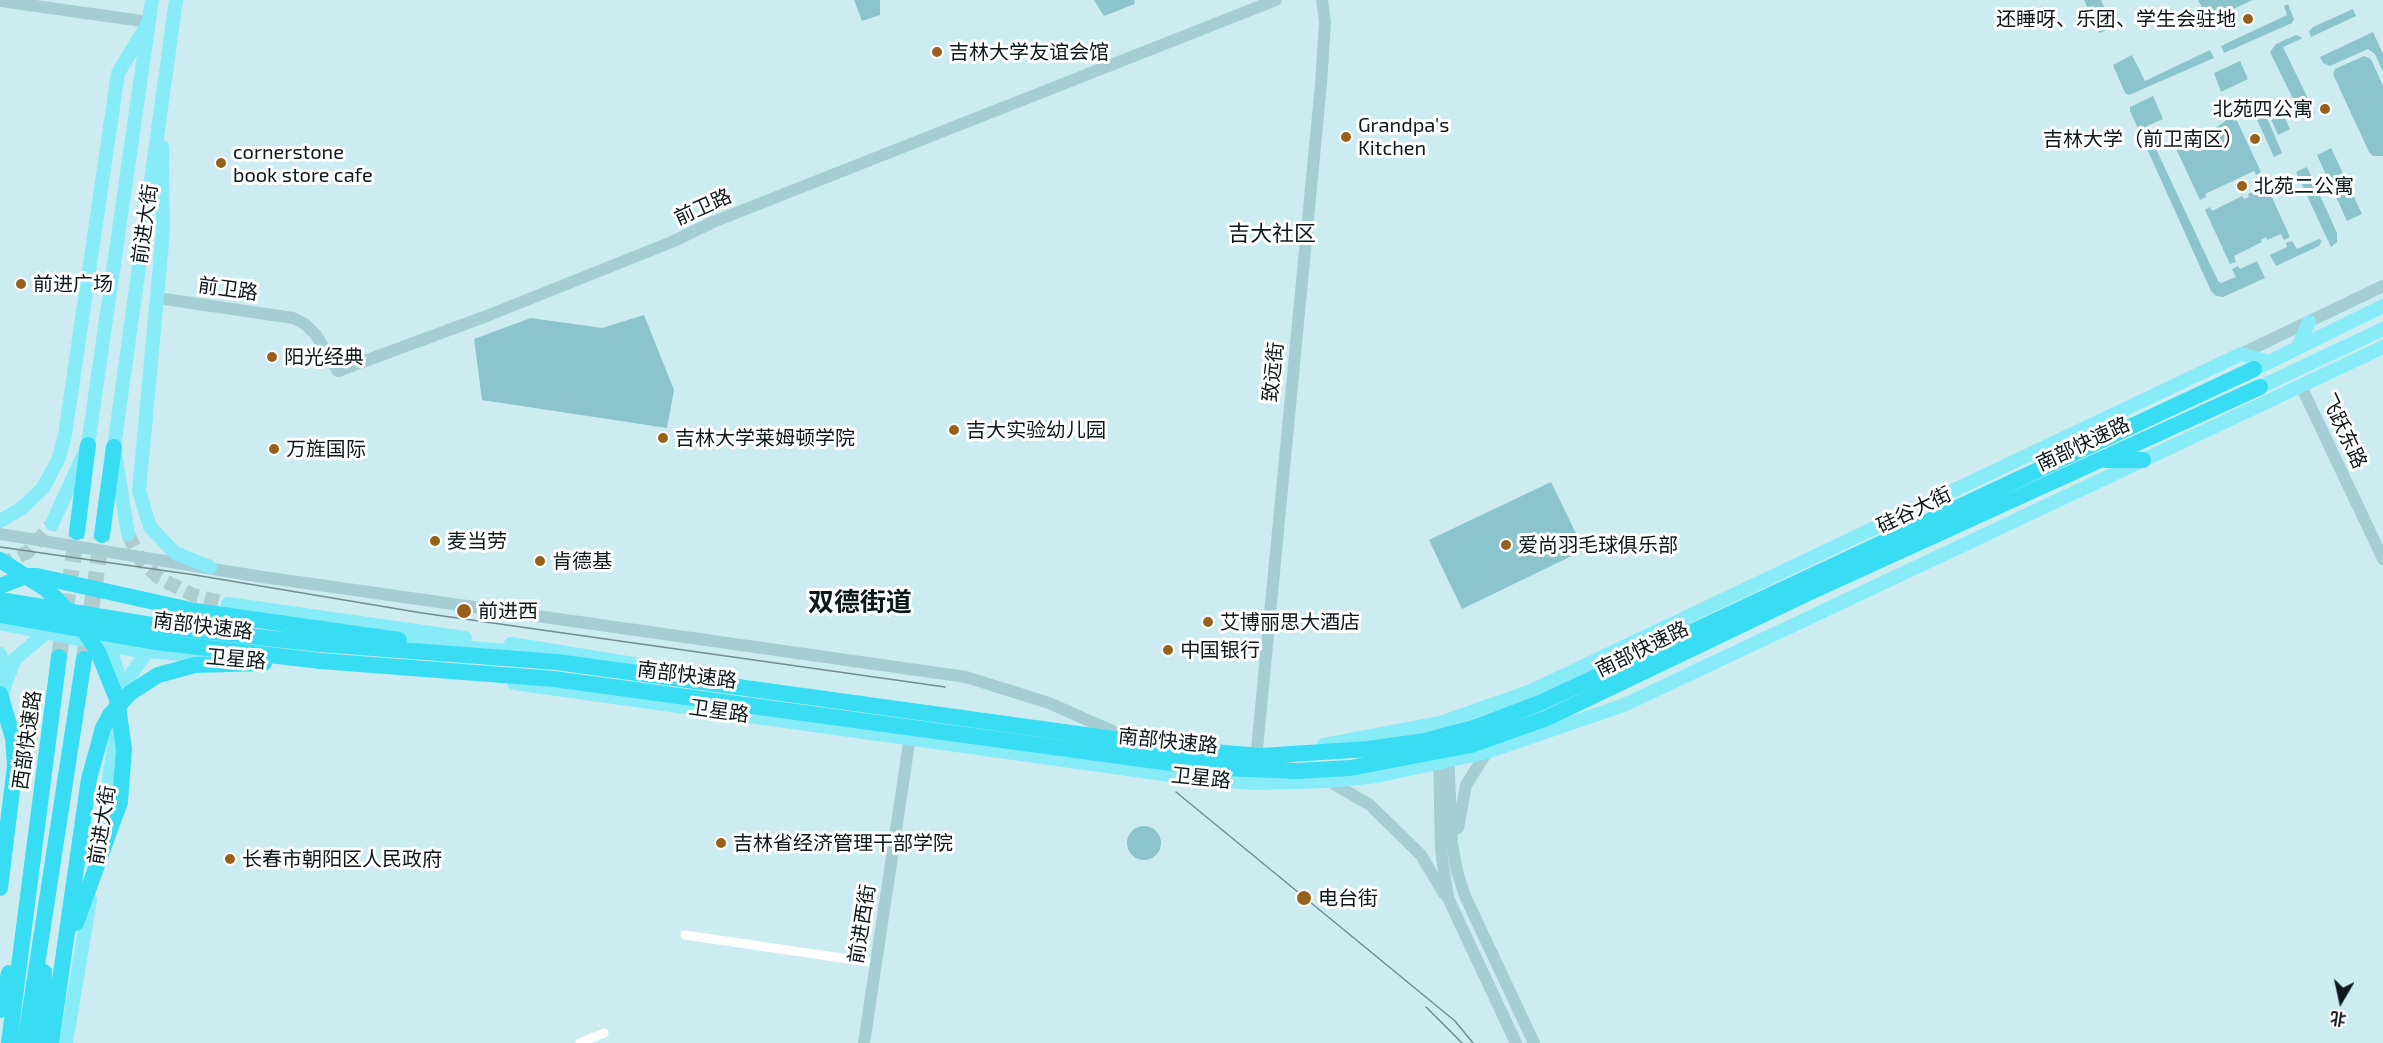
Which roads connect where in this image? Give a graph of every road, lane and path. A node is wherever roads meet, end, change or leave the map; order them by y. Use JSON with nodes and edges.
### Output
{"nodes":[{"id":1,"x":152,"y":0,"type":"edge"},
{"id":2,"x":176,"y":0,"type":"edge"},
{"id":3,"x":1276,"y":0,"type":"edge"},
{"id":4,"x":1322,"y":0,"type":"edge"},
{"id":5,"x":0,"y":1,"type":"edge"},
{"id":6,"x":149,"y":22,"type":"junction"},
{"id":7,"x":161,"y":107,"type":"junction"},
{"id":8,"x":2383,"y":286,"type":"edge"},
{"id":9,"x":158,"y":298,"type":"junction"},
{"id":10,"x":2383,"y":306,"type":"edge"},
{"id":11,"x":2308,"y":322,"type":"junction"},
{"id":12,"x":2383,"y":329,"type":"edge"},
{"id":13,"x":2298,"y":347,"type":"junction"},
{"id":14,"x":2383,"y":348,"type":"edge"},
{"id":15,"x":2241,"y":354,"type":"junction"},
{"id":16,"x":2261,"y":365,"type":"junction"},
{"id":17,"x":2301,"y":386,"type":"junction"},
{"id":18,"x":2260,"y":387,"type":"joint"},
{"id":19,"x":88,"y":445,"type":"junction"},
{"id":20,"x":114,"y":447,"type":"junction"},
{"id":21,"x":2099,"y":460,"type":"junction"},
{"id":22,"x":2143,"y":460,"type":"junction"},
{"id":23,"x":0,"y":521,"type":"edge"},
{"id":24,"x":52,"y":524,"type":"tunnel mouth"},
{"id":25,"x":77,"y":531,"type":"tunnel mouth"},
{"id":26,"x":0,"y":534,"type":"edge"},
{"id":27,"x":129,"y":534,"type":"tunnel mouth"},
{"id":28,"x":102,"y":535,"type":"tunnel mouth"},
{"id":29,"x":2383,"y":559,"type":"edge"},
{"id":30,"x":0,"y":560,"type":"edge"},
{"id":31,"x":210,"y":567,"type":"junction"},
{"id":32,"x":0,"y":586,"type":"edge"},
{"id":33,"x":1806,"y":586,"type":"junction"},
{"id":34,"x":0,"y":593,"type":"edge"},
{"id":35,"x":0,"y":600,"type":"edge"},
{"id":36,"x":228,"y":604,"type":"tunnel mouth"},
{"id":37,"x":89,"y":608,"type":"junction"},
{"id":38,"x":0,"y":615,"type":"edge"},
{"id":39,"x":0,"y":623,"type":"edge"},
{"id":40,"x":44,"y":633,"type":"junction"},
{"id":41,"x":110,"y":645,"type":"junction"},
{"id":42,"x":147,"y":651,"type":"junction"},
{"id":43,"x":0,"y":654,"type":"edge"},
{"id":44,"x":59,"y":657,"type":"tunnel mouth"},
{"id":45,"x":84,"y":659,"type":"tunnel mouth"},
{"id":46,"x":321,"y":661,"type":"junction"},
{"id":47,"x":557,"y":662,"type":"junction"},
{"id":48,"x":675,"y":671,"type":"junction"},
{"id":49,"x":2,"y":689,"type":"edge"},
{"id":50,"x":915,"y":705,"type":"junction"},
{"id":51,"x":0,"y":709,"type":"edge"},
{"id":52,"x":118,"y":716,"type":"junction"},
{"id":53,"x":1440,"y":723,"type":"junction"},
{"id":54,"x":1119,"y":734,"type":"junction"},
{"id":55,"x":910,"y":737,"type":"junction"},
{"id":56,"x":1257,"y":749,"type":"junction"},
{"id":57,"x":1487,"y":752,"type":"junction"},
{"id":58,"x":1444,"y":761,"type":"junction"},
{"id":59,"x":1329,"y":781,"type":"junction"},
{"id":60,"x":0,"y":817,"type":"edge"},
{"id":61,"x":6,"y":852,"type":"junction"},
{"id":62,"x":1457,"y":871,"type":"junction"},
{"id":63,"x":0,"y":888,"type":"edge"},
{"id":64,"x":1448,"y":898,"type":"junction"},
{"id":65,"x":685,"y":934,"type":"dead end"},
{"id":66,"x":20,"y":951,"type":"junction"},
{"id":67,"x":39,"y":953,"type":"junction"},
{"id":68,"x":64,"y":957,"type":"junction"},
{"id":69,"x":876,"y":963,"type":"junction"},
{"id":70,"x":0,"y":1010,"type":"edge"},
{"id":71,"x":604,"y":1033,"type":"dead end"},
{"id":72,"x":9,"y":1043,"type":"edge"},
{"id":73,"x":25,"y":1043,"type":"edge"},
{"id":74,"x":38,"y":1043,"type":"edge"},
{"id":75,"x":51,"y":1043,"type":"edge"},
{"id":76,"x":66,"y":1043,"type":"edge"},
{"id":77,"x":580,"y":1043,"type":"edge"},
{"id":78,"x":864,"y":1043,"type":"edge"},
{"id":79,"x":1516,"y":1043,"type":"edge"},
{"id":80,"x":1534,"y":1043,"type":"edge"}],
"edges":[{"from":1,"to":6,"type":"main road","name":"前进大街"},
{"from":2,"to":7,"type":"main road","name":"前进大街"},
{"from":3,"to":9,"type":"street","name":"前卫路"},
{"from":4,"to":56,"type":"street","name":"致远街"},
{"from":5,"to":6,"type":"street"},
{"from":6,"to":19,"type":"main road","name":"前进大街"},
{"from":6,"to":23,"type":"main road"},
{"from":7,"to":9,"type":"main road"},
{"from":7,"to":20,"type":"main road","name":"前进大街"},
{"from":8,"to":11,"type":"street","name":"硅谷大街"},
{"from":9,"to":31,"type":"main road"},
{"from":10,"to":13,"type":"main road"},
{"from":11,"to":13,"type":"main road"},
{"from":11,"to":15,"type":"street","name":"硅谷大街"},
{"from":12,"to":18,"type":"main road"},
{"from":13,"to":16,"type":"main road"},
{"from":14,"to":17,"type":"main road"},
{"from":15,"to":16,"type":"main road"},
{"from":15,"to":53,"type":"main road","name":"硅谷大街"},
{"from":16,"to":33,"type":"highway","name":"南部快速路"},
{"from":17,"to":22,"type":"main road"},
{"from":17,"to":29,"type":"street","name":"飞跃东路"},
{"from":18,"to":21,"type":"highway","name":"南部快速路"},
{"from":19,"to":24,"type":"main road","name":"前进大街"},
{"from":19,"to":25,"type":"highway"},
{"from":20,"to":27,"type":"main road","name":"前进大街"},
{"from":20,"to":28,"type":"highway"},
{"from":21,"to":22,"type":"highway"},
{"from":21,"to":33,"type":"highway","name":"南部快速路"},
{"from":22,"to":57,"type":"main road"},
{"from":26,"to":31,"type":"street","name":"卫星路"},
{"from":30,"to":68,"type":"highway"},
{"from":31,"to":54,"type":"street","name":"卫星路"},
{"from":32,"to":47,"type":"highway"},
{"from":33,"to":46,"type":"highway","name":"南部快速路"},
{"from":33,"to":47,"type":"highway","name":"南部快速路"},
{"from":34,"to":37,"type":"main road","name":"卫星路"},
{"from":35,"to":47,"type":"highway","name":"南部快速路"},
{"from":36,"to":48,"type":"main road"},
{"from":37,"to":40,"type":"main road"},
{"from":37,"to":41,"type":"main road","name":"前进大街"},
{"from":37,"to":48,"type":"main road","name":"卫星路"},
{"from":38,"to":46,"type":"highway","name":"南部快速路"},
{"from":39,"to":40,"type":"main road","name":"卫星路"},
{"from":40,"to":41,"type":"main road","name":"卫星路"},
{"from":40,"to":49,"type":"main road"},
{"from":41,"to":42,"type":"main road","name":"卫星路"},
{"from":41,"to":52,"type":"main road","name":"前进大街"},
{"from":42,"to":52,"type":"main road"},
{"from":42,"to":55,"type":"main road","name":"卫星路"},
{"from":43,"to":49,"type":"main road"},
{"from":44,"to":66,"type":"highway","name":"西部快速路"},
{"from":45,"to":67,"type":"highway"},
{"from":46,"to":68,"type":"highway"},
{"from":48,"to":50,"type":"main road","name":"卫星路"},
{"from":49,"to":51,"type":"main road"},
{"from":49,"to":61,"type":"highway"},
{"from":50,"to":54,"type":"main road","name":"卫星路"},
{"from":50,"to":55,"type":"street","name":"前进西街"},
{"from":52,"to":76,"type":"main road","name":"前进大街"},
{"from":53,"to":56,"type":"main road","name":"卫星路"},
{"from":53,"to":58,"type":"street"},
{"from":54,"to":56,"type":"main road","name":"卫星路"},
{"from":55,"to":59,"type":"main road","name":"卫星路"},
{"from":55,"to":69,"type":"street","name":"前进西街"},
{"from":57,"to":58,"type":"main road"},
{"from":57,"to":62,"type":"street"},
{"from":58,"to":59,"type":"main road","name":"卫星路"},
{"from":58,"to":62,"type":"street"},
{"from":58,"to":64,"type":"street"},
{"from":59,"to":64,"type":"street"},
{"from":60,"to":61,"type":"highway"},
{"from":61,"to":63,"type":"highway"},
{"from":62,"to":80,"type":"street"},
{"from":64,"to":79,"type":"street"},
{"from":65,"to":69,"type":"street"},
{"from":66,"to":70,"type":"highway"},
{"from":66,"to":72,"type":"highway","name":"西部快速路"},
{"from":67,"to":73,"type":"highway"},
{"from":67,"to":74,"type":"highway"},
{"from":68,"to":75,"type":"highway"},
{"from":69,"to":78,"type":"street","name":"前进西街"},
{"from":71,"to":77,"type":"street"}]}
